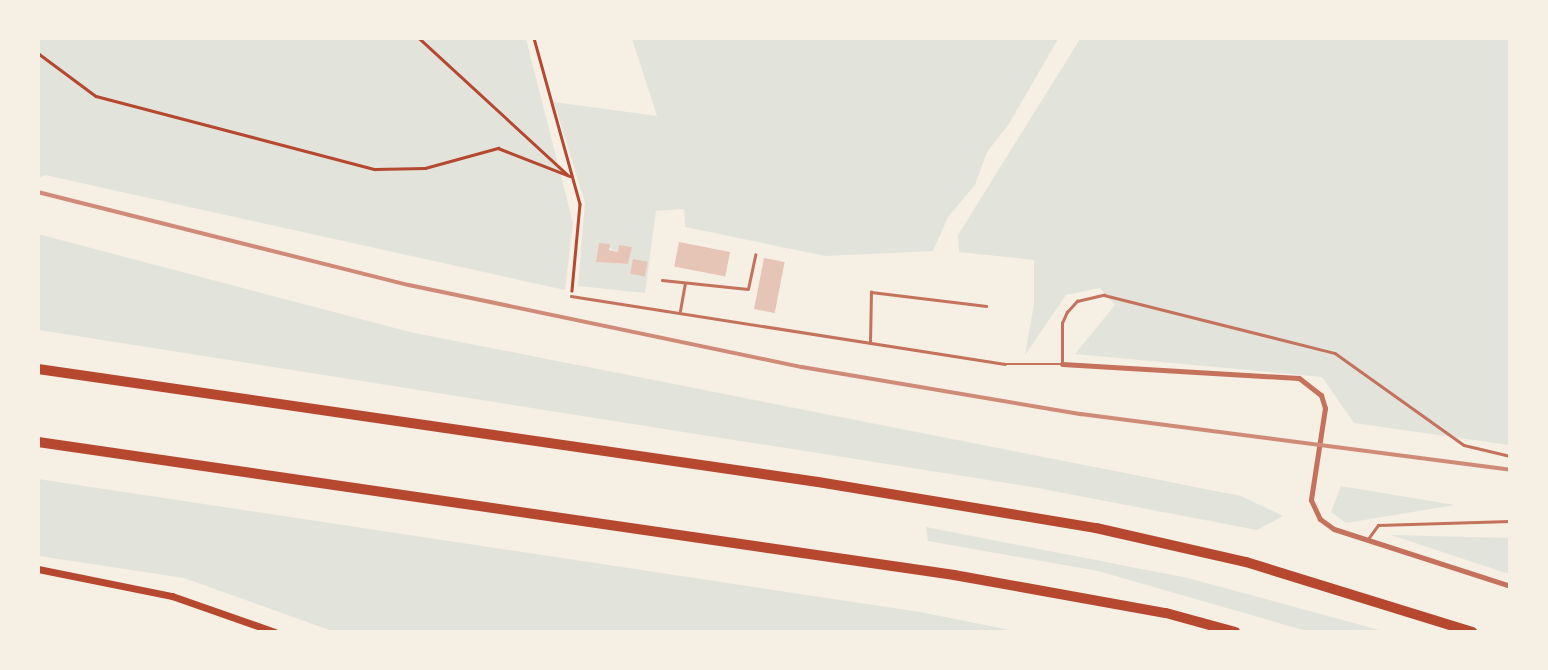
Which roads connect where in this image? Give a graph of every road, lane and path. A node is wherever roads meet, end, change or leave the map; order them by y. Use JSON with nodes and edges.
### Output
{"nodes":[{"id":1,"x":419,"y":38,"type":"edge"},
{"id":2,"x":534,"y":38,"type":"edge"},
{"id":3,"x":38,"y":53,"type":"edge"},
{"id":4,"x":570,"y":176,"type":"junction"},
{"id":5,"x":755,"y":255,"type":"dead end"},
{"id":6,"x":662,"y":280,"type":"dead end"},
{"id":7,"x":685,"y":284,"type":"junction"},
{"id":8,"x":571,"y":296,"type":"joint"},
{"id":9,"x":986,"y":306,"type":"dead end"},
{"id":10,"x":680,"y":313,"type":"junction"},
{"id":11,"x":870,"y":343,"type":"junction"},
{"id":12,"x":1062,"y":364,"type":"junction"},
{"id":13,"x":38,"y":369,"type":"edge"},
{"id":14,"x":38,"y":442,"type":"edge"},
{"id":15,"x":1510,"y":456,"type":"edge"},
{"id":16,"x":1510,"y":521,"type":"edge"},
{"id":17,"x":1368,"y":539,"type":"junction"},
{"id":18,"x":38,"y":569,"type":"edge"},
{"id":19,"x":1510,"y":586,"type":"edge"},
{"id":20,"x":275,"y":632,"type":"edge"},
{"id":21,"x":1235,"y":632,"type":"edge"},
{"id":22,"x":1472,"y":632,"type":"edge"}],
"edges":[{"from":1,"to":4,"type":"path"},
{"from":2,"to":4,"type":"path"},
{"from":3,"to":4,"type":"path"},
{"from":4,"to":8,"type":"path"},
{"from":5,"to":7,"type":"lane"},
{"from":6,"to":7,"type":"lane"},
{"from":7,"to":10,"type":"lane"},
{"from":8,"to":10,"type":"lane"},
{"from":9,"to":11,"type":"lane"},
{"from":10,"to":11,"type":"lane"},
{"from":11,"to":12,"type":"lane"},
{"from":12,"to":15,"type":"lane"},
{"from":12,"to":17,"type":"street"},
{"from":13,"to":22,"type":"highway"},
{"from":14,"to":21,"type":"highway"},
{"from":16,"to":17,"type":"lane"},
{"from":17,"to":19,"type":"street"},
{"from":18,"to":20,"type":"main road"}]}
